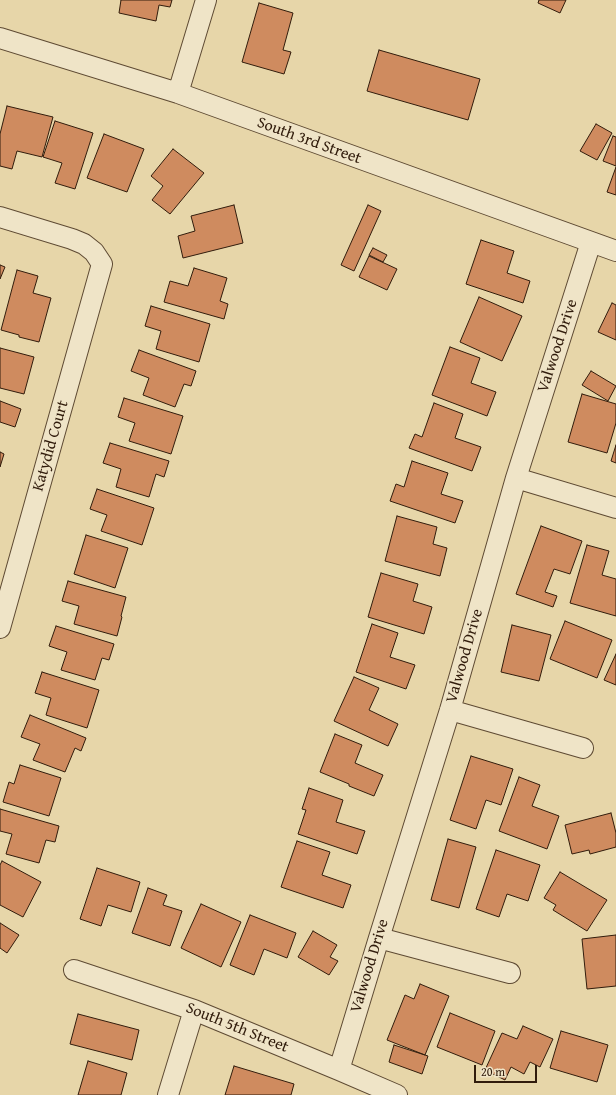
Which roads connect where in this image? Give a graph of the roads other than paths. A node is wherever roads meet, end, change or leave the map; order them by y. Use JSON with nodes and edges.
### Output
{"nodes":[{"id":1,"x":206,"y":0,"type":"edge"},
{"id":2,"x":0,"y":38,"type":"edge"},
{"id":3,"x":178,"y":93,"type":"junction"},
{"id":4,"x":0,"y":217,"type":"edge"},
{"id":5,"x":591,"y":242,"type":"junction"},
{"id":6,"x":616,"y":251,"type":"edge"},
{"id":7,"x":516,"y":478,"type":"junction"},
{"id":8,"x":616,"y":508,"type":"edge"},
{"id":9,"x":0,"y":628,"type":"edge"},
{"id":10,"x":450,"y":710,"type":"junction"},
{"id":11,"x":583,"y":748,"type":"dead end"},
{"id":12,"x":379,"y":938,"type":"junction"},
{"id":13,"x":74,"y":970,"type":"dead end"},
{"id":14,"x":510,"y":974,"type":"dead end"},
{"id":15,"x":194,"y":1010,"type":"junction"},
{"id":16,"x":339,"y":1070,"type":"junction"},
{"id":17,"x":168,"y":1095,"type":"edge"},
{"id":18,"x":397,"y":1095,"type":"edge"}],
"edges":[{"from":1,"to":3,"type":"street"},
{"from":2,"to":3,"type":"street","name":"South 3rd Street"},
{"from":3,"to":5,"type":"street","name":"South 3rd Street"},
{"from":4,"to":9,"type":"street","name":"Katydid Court"},
{"from":5,"to":6,"type":"street","name":"South 3rd Street"},
{"from":5,"to":7,"type":"street","name":"Valwood Drive"},
{"from":7,"to":8,"type":"street"},
{"from":7,"to":10,"type":"street","name":"Valwood Drive"},
{"from":10,"to":11,"type":"street"},
{"from":10,"to":12,"type":"street","name":"Valwood Drive"},
{"from":12,"to":14,"type":"street"},
{"from":12,"to":16,"type":"street","name":"Valwood Drive"},
{"from":13,"to":15,"type":"street","name":"South 5th Street"},
{"from":15,"to":16,"type":"street","name":"South 5th Street"},
{"from":15,"to":17,"type":"street"},
{"from":16,"to":18,"type":"street","name":"South 5th Street"}]}
